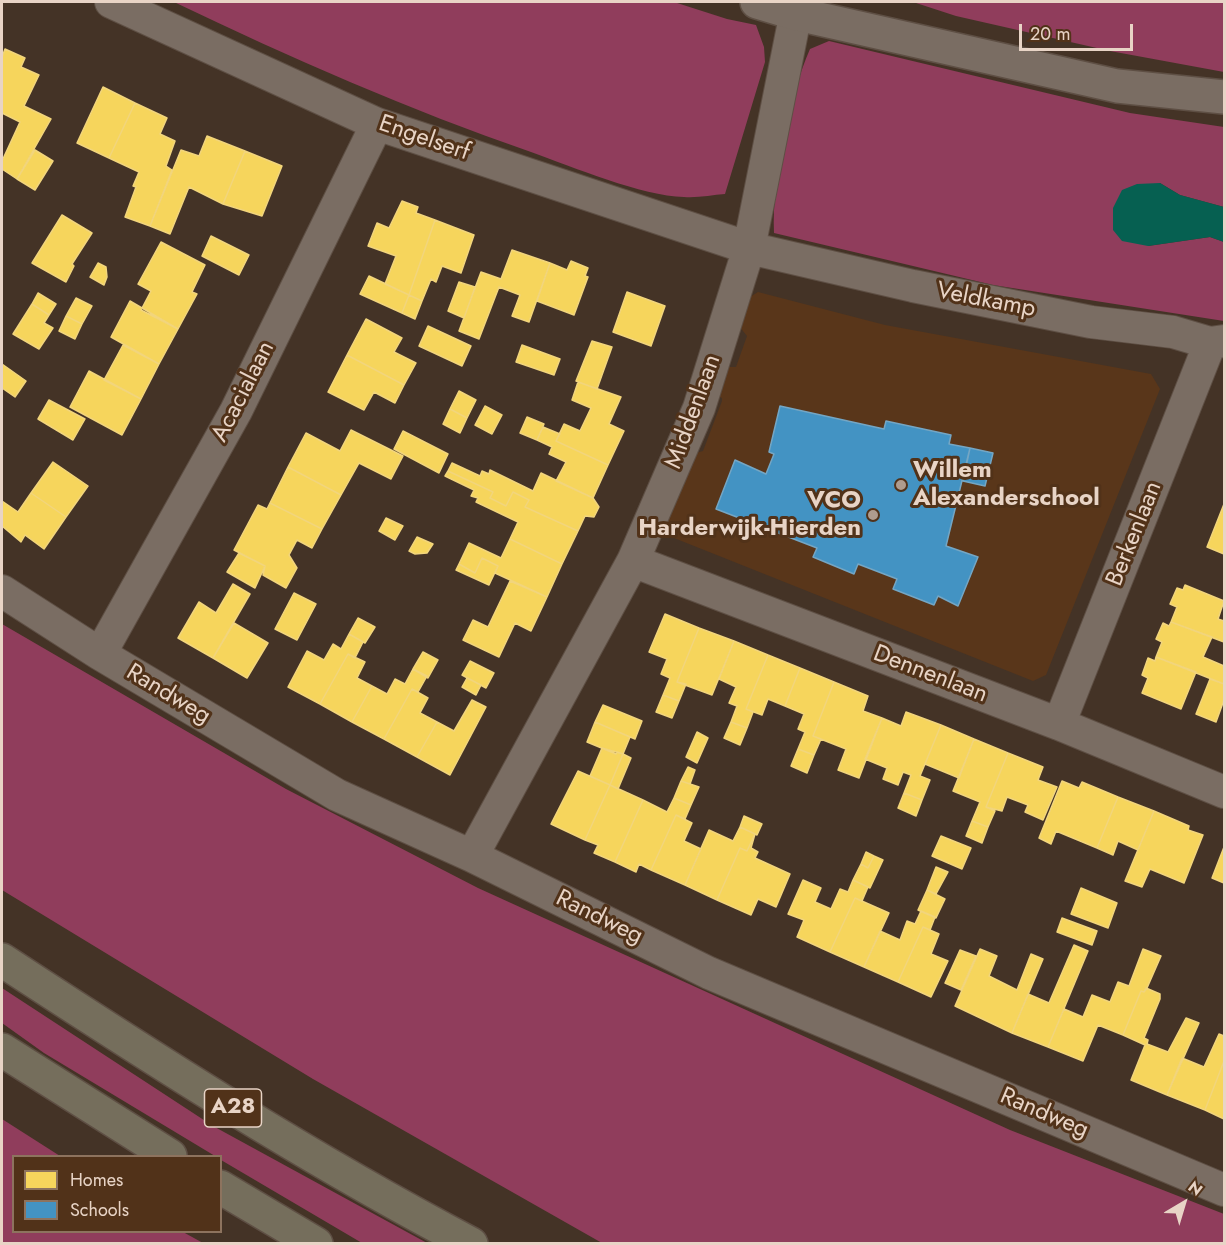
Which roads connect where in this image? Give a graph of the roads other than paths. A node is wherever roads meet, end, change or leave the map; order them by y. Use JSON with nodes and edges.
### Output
{"nodes":[{"id":1,"x":111,"y":2,"type":"edge"},
{"id":2,"x":757,"y":2,"type":"edge"},
{"id":3,"x":798,"y":8,"type":"edge"},
{"id":4,"x":1224,"y":97,"type":"edge"},
{"id":5,"x":377,"y":124,"type":"junction"},
{"id":6,"x":749,"y":248,"type":"junction"},
{"id":7,"x":1217,"y":342,"type":"edge"},
{"id":8,"x":633,"y":561,"type":"junction"},
{"id":9,"x":2,"y":591,"type":"edge"},
{"id":10,"x":99,"y":654,"type":"junction"},
{"id":11,"x":1059,"y":724,"type":"junction"},
{"id":12,"x":1224,"y":792,"type":"edge"},
{"id":13,"x":472,"y":856,"type":"junction"},
{"id":14,"x":2,"y":960,"type":"edge"},
{"id":15,"x":2,"y":1050,"type":"edge"},
{"id":16,"x":168,"y":1155,"type":"edge"},
{"id":17,"x":222,"y":1188,"type":"edge"},
{"id":18,"x":1224,"y":1190,"type":"edge"},
{"id":19,"x":316,"y":1244,"type":"edge"},
{"id":20,"x":471,"y":1244,"type":"edge"}],
"edges":[{"from":1,"to":5,"type":"street","name":"Engelserf"},
{"from":2,"to":3,"type":"street"},
{"from":3,"to":4,"type":"street"},
{"from":3,"to":6,"type":"street","name":"Middenlaan"},
{"from":5,"to":6,"type":"street","name":"Engelserf"},
{"from":5,"to":10,"type":"street","name":"Acacialaan"},
{"from":6,"to":7,"type":"street","name":"Veldkamp"},
{"from":6,"to":8,"type":"street","name":"Middenlaan"},
{"from":7,"to":11,"type":"street","name":"Berkenlaan"},
{"from":8,"to":11,"type":"street","name":"Dennenlaan"},
{"from":8,"to":13,"type":"street","name":"Middenlaan"},
{"from":9,"to":10,"type":"street","name":"Randweg"},
{"from":10,"to":13,"type":"street","name":"Randweg"},
{"from":11,"to":12,"type":"street","name":"Dennenlaan"},
{"from":13,"to":18,"type":"street","name":"Randweg"},
{"from":14,"to":20,"type":"highway","number":"A28"},
{"from":15,"to":16,"type":"highway"},
{"from":17,"to":19,"type":"highway"}]}
